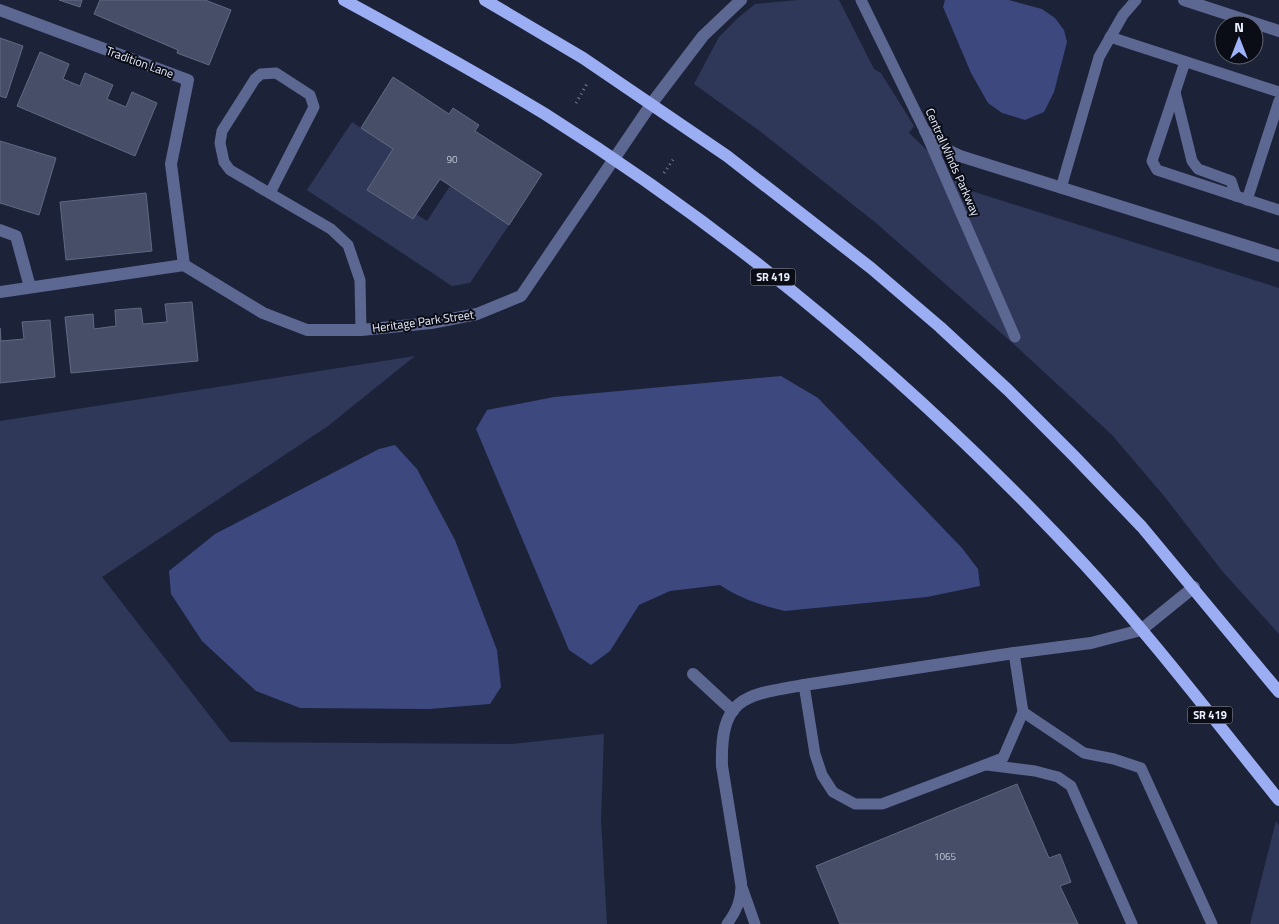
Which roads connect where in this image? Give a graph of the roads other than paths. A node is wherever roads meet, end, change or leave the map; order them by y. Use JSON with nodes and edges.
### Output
{"nodes":[{"id":1,"x":344,"y":0,"type":"edge"},
{"id":2,"x":485,"y":0,"type":"edge"},
{"id":3,"x":741,"y":0,"type":"edge"},
{"id":4,"x":861,"y":0,"type":"edge"},
{"id":5,"x":1136,"y":0,"type":"edge"},
{"id":6,"x":1184,"y":0,"type":"edge"},
{"id":7,"x":0,"y":10,"type":"edge"},
{"id":8,"x":1279,"y":30,"type":"edge"},
{"id":9,"x":1110,"y":37,"type":"junction"},
{"id":10,"x":1185,"y":62,"type":"junction"},
{"id":11,"x":1175,"y":91,"type":"junction"},
{"id":12,"x":1279,"y":92,"type":"edge"},
{"id":13,"x":1279,"y":100,"type":"edge"},
{"id":14,"x":652,"y":103,"type":"junction"},
{"id":15,"x":925,"y":131,"type":"junction"},
{"id":16,"x":613,"y":160,"type":"junction"},
{"id":17,"x":1062,"y":188,"type":"junction"},
{"id":18,"x":270,"y":193,"type":"junction"},
{"id":19,"x":1241,"y":198,"type":"junction"},
{"id":20,"x":1279,"y":210,"type":"edge"},
{"id":21,"x":0,"y":230,"type":"edge"},
{"id":22,"x":1279,"y":256,"type":"edge"},
{"id":23,"x":184,"y":265,"type":"junction"},
{"id":24,"x":30,"y":288,"type":"junction"},
{"id":25,"x":0,"y":292,"type":"edge"},
{"id":26,"x":361,"y":330,"type":"junction"},
{"id":27,"x":1015,"y":337,"type":"dead end"},
{"id":28,"x":1194,"y":587,"type":"junction"},
{"id":29,"x":1141,"y":630,"type":"junction"},
{"id":30,"x":1014,"y":653,"type":"junction"},
{"id":31,"x":693,"y":674,"type":"dead end"},
{"id":32,"x":804,"y":685,"type":"junction"},
{"id":33,"x":1279,"y":692,"type":"edge"},
{"id":34,"x":733,"y":711,"type":"junction"},
{"id":35,"x":1023,"y":712,"type":"junction"},
{"id":36,"x":986,"y":765,"type":"junction"},
{"id":37,"x":1279,"y":800,"type":"edge"},
{"id":38,"x":741,"y":883,"type":"junction"},
{"id":39,"x":726,"y":924,"type":"edge"},
{"id":40,"x":755,"y":924,"type":"edge"},
{"id":41,"x":1132,"y":924,"type":"edge"},
{"id":42,"x":1212,"y":924,"type":"edge"}],
"edges":[{"from":1,"to":16,"type":"main road","number":"SR 419"},
{"from":2,"to":14,"type":"main road"},
{"from":3,"to":14,"type":"street","name":"Heritage Park Street"},
{"from":4,"to":15,"type":"lane","name":"Central Winds Parkway"},
{"from":5,"to":9,"type":"lane"},
{"from":6,"to":8,"type":"street"},
{"from":7,"to":23,"type":"street","name":"Tradition Lane"},
{"from":9,"to":10,"type":"lane"},
{"from":9,"to":17,"type":"lane"},
{"from":10,"to":11,"type":"lane"},
{"from":10,"to":12,"type":"lane"},
{"from":11,"to":19,"type":"lane"},
{"from":11,"to":19,"type":"lane"},
{"from":13,"to":19,"type":"lane"},
{"from":14,"to":16,"type":"street","name":"Heritage Park Street"},
{"from":14,"to":28,"type":"main road"},
{"from":15,"to":17,"type":"street"},
{"from":15,"to":27,"type":"lane","name":"Central Winds Parkway"},
{"from":16,"to":26,"type":"street","name":"Heritage Park Street"},
{"from":16,"to":29,"type":"main road","number":"SR 419"},
{"from":17,"to":22,"type":"street"},
{"from":18,"to":18,"type":"lane"},
{"from":18,"to":26,"type":"lane"},
{"from":19,"to":20,"type":"lane"},
{"from":21,"to":24,"type":"street"},
{"from":23,"to":24,"type":"street"},
{"from":23,"to":26,"type":"street","name":"Heritage Park Street"},
{"from":24,"to":25,"type":"street"},
{"from":28,"to":29,"type":"street"},
{"from":28,"to":33,"type":"main road"},
{"from":29,"to":30,"type":"street"},
{"from":29,"to":37,"type":"main road","number":"SR 419"},
{"from":30,"to":32,"type":"street"},
{"from":30,"to":35,"type":"lane"},
{"from":31,"to":34,"type":"street"},
{"from":32,"to":34,"type":"street"},
{"from":32,"to":36,"type":"lane"},
{"from":34,"to":38,"type":"street"},
{"from":35,"to":36,"type":"lane"},
{"from":35,"to":42,"type":"lane"},
{"from":36,"to":41,"type":"lane"},
{"from":38,"to":39,"type":"lane"},
{"from":38,"to":40,"type":"lane"}]}
